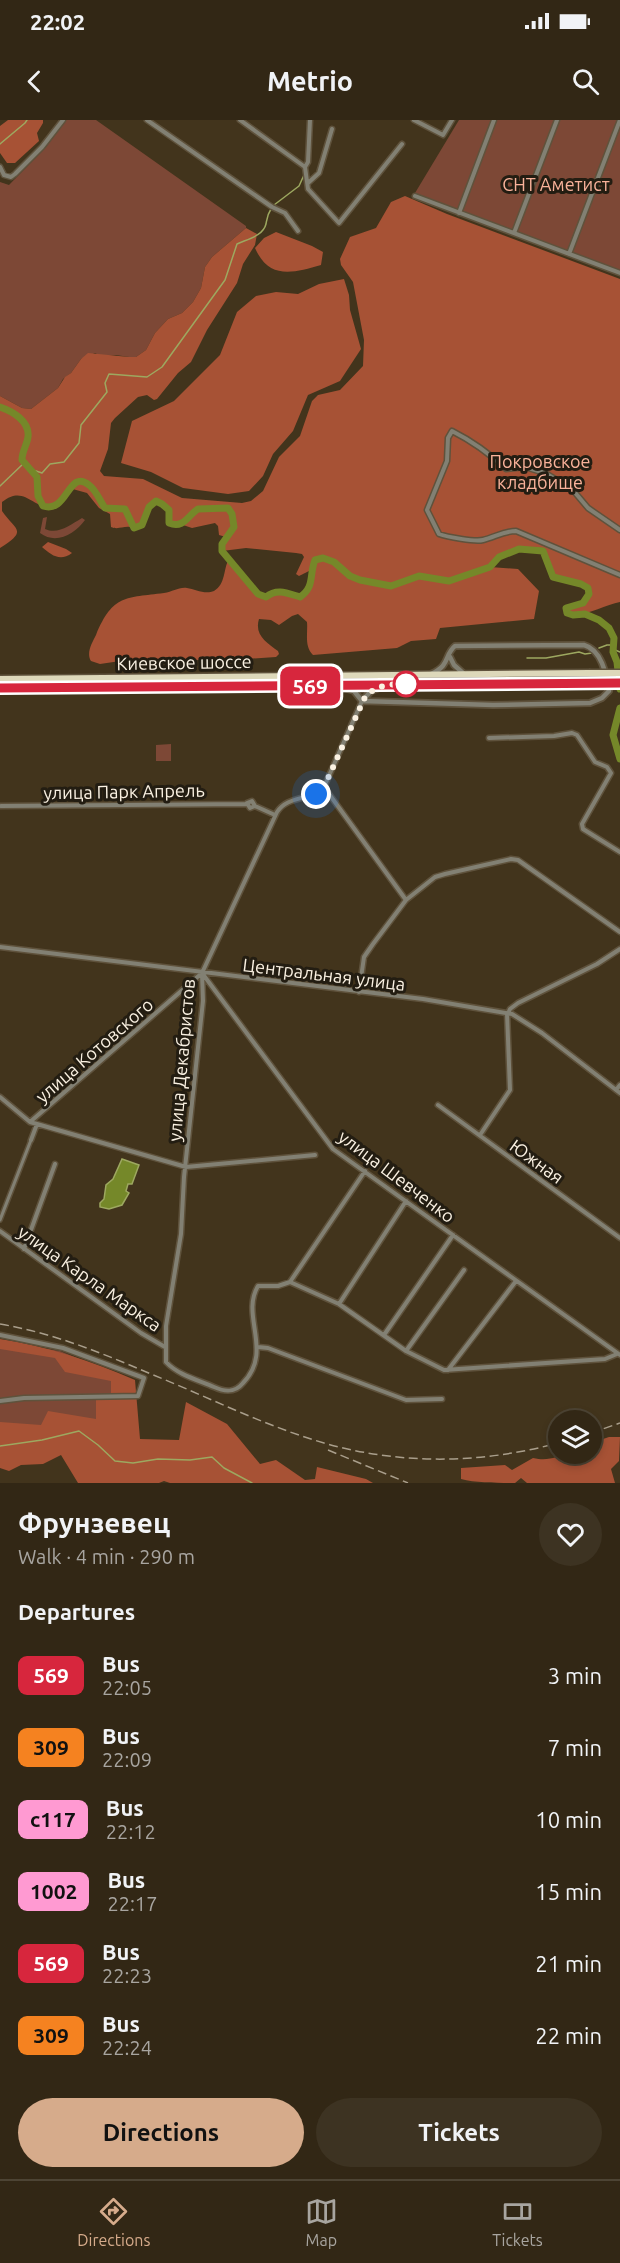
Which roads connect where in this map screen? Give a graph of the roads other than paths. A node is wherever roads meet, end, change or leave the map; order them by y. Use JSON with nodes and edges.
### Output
{"nodes":[{"id":1,"x":63,"y":120,"type":"edge"},
{"id":2,"x":147,"y":120,"type":"edge"},
{"id":3,"x":240,"y":120,"type":"edge"},
{"id":4,"x":310,"y":120,"type":"edge"},
{"id":5,"x":414,"y":120,"type":"edge"},
{"id":6,"x":452,"y":120,"type":"edge"},
{"id":7,"x":494,"y":120,"type":"edge"},
{"id":8,"x":557,"y":120,"type":"edge"},
{"id":9,"x":620,"y":120,"type":"edge"},
{"id":10,"x":332,"y":129,"type":"dead end"},
{"id":11,"x":402,"y":144,"type":"dead end"},
{"id":12,"x":0,"y":167,"type":"edge"},
{"id":13,"x":305,"y":167,"type":"junction"},
{"id":14,"x":308,"y":183,"type":"junction"},
{"id":15,"x":415,"y":196,"type":"dead end"},
{"id":16,"x":459,"y":213,"type":"junction"},
{"id":17,"x":298,"y":231,"type":"dead end"},
{"id":18,"x":514,"y":233,"type":"junction"},
{"id":19,"x":570,"y":254,"type":"junction"},
{"id":20,"x":620,"y":273,"type":"edge"},
{"id":21,"x":620,"y":530,"type":"edge"},
{"id":22,"x":620,"y":575,"type":"edge"},
{"id":23,"x":449,"y":655,"type":"junction"},
{"id":24,"x":620,"y":673,"type":"edge"},
{"id":25,"x":429,"y":675,"type":"junction"},
{"id":26,"x":469,"y":675,"type":"junction"},
{"id":27,"x":0,"y":679,"type":"edge"},
{"id":28,"x":620,"y":683,"type":"edge"},
{"id":29,"x":391,"y":684,"type":"junction"},
{"id":30,"x":331,"y":686,"type":"junction"},
{"id":31,"x":0,"y":688,"type":"edge"},
{"id":32,"x":367,"y":694,"type":"junction"},
{"id":33,"x":362,"y":701,"type":"junction"},
{"id":34,"x":370,"y":701,"type":"junction"},
{"id":35,"x":489,"y":738,"type":"dead end"},
{"id":36,"x":324,"y":787,"type":"junction"},
{"id":37,"x":1,"y":806,"type":"edge"},
{"id":38,"x":275,"y":815,"type":"junction"},
{"id":39,"x":620,"y":852,"type":"edge"},
{"id":40,"x":405,"y":900,"type":"junction"},
{"id":41,"x":620,"y":932,"type":"edge"},
{"id":42,"x":0,"y":947,"type":"edge"},
{"id":43,"x":620,"y":950,"type":"edge"},
{"id":44,"x":202,"y":973,"type":"junction"},
{"id":45,"x":359,"y":992,"type":"junction"},
{"id":46,"x":508,"y":1013,"type":"junction"},
{"id":47,"x":620,"y":1085,"type":"edge"},
{"id":48,"x":618,"y":1092,"type":"edge"},
{"id":49,"x":0,"y":1097,"type":"edge"},
{"id":50,"x":438,"y":1105,"type":"dead end"},
{"id":51,"x":30,"y":1122,"type":"junction"},
{"id":52,"x":37,"y":1124,"type":"junction"},
{"id":53,"x":480,"y":1135,"type":"junction"},
{"id":54,"x":31,"y":1140,"type":"joint"},
{"id":55,"x":315,"y":1155,"type":"dead end"},
{"id":56,"x":55,"y":1164,"type":"dead end"},
{"id":57,"x":186,"y":1167,"type":"junction"},
{"id":58,"x":364,"y":1171,"type":"junction"},
{"id":59,"x":406,"y":1201,"type":"junction"},
{"id":60,"x":0,"y":1220,"type":"edge"},
{"id":61,"x":0,"y":1231,"type":"edge"},
{"id":62,"x":453,"y":1235,"type":"junction"},
{"id":63,"x":620,"y":1238,"type":"edge"},
{"id":64,"x":24,"y":1249,"type":"junction"},
{"id":65,"x":464,"y":1270,"type":"dead end"},
{"id":66,"x":516,"y":1281,"type":"junction"},
{"id":67,"x":290,"y":1282,"type":"junction"},
{"id":68,"x":339,"y":1304,"type":"junction"},
{"id":69,"x":0,"y":1335,"type":"edge"},
{"id":70,"x":384,"y":1335,"type":"junction"},
{"id":71,"x":165,"y":1347,"type":"junction"},
{"id":72,"x":258,"y":1347,"type":"junction"},
{"id":73,"x":406,"y":1351,"type":"junction"},
{"id":74,"x":619,"y":1354,"type":"edge"},
{"id":75,"x":447,"y":1370,"type":"junction"},
{"id":76,"x":441,"y":1399,"type":"dead end"},
{"id":77,"x":0,"y":1401,"type":"edge"}],
"edges":[{"from":1,"to":12,"type":"street"},
{"from":2,"to":17,"type":"street"},
{"from":3,"to":13,"type":"street"},
{"from":4,"to":13,"type":"street"},
{"from":5,"to":6,"type":"street"},
{"from":7,"to":16,"type":"street"},
{"from":8,"to":18,"type":"street"},
{"from":9,"to":19,"type":"street"},
{"from":10,"to":14,"type":"street"},
{"from":11,"to":14,"type":"street"},
{"from":13,"to":14,"type":"street"},
{"from":15,"to":16,"type":"street"},
{"from":16,"to":18,"type":"street"},
{"from":18,"to":19,"type":"street"},
{"from":19,"to":20,"type":"street"},
{"from":21,"to":22,"type":"street"},
{"from":23,"to":25,"type":"street"},
{"from":23,"to":26,"type":"street"},
{"from":23,"to":34,"type":"street"},
{"from":24,"to":26,"type":"highway","name":"Киевское шоссе","bridge":true},
{"from":25,"to":26,"type":"highway","name":"Киевское шоссе"},
{"from":25,"to":27,"type":"highway","name":"Киевское шоссе"},
{"from":28,"to":29,"type":"highway","name":"Киевское шоссе","bridge":true},
{"from":29,"to":30,"type":"highway","name":"Киевское шоссе"},
{"from":29,"to":32,"type":"street"},
{"from":30,"to":31,"type":"highway","name":"Киевское шоссе"},
{"from":30,"to":33,"type":"street"},
{"from":32,"to":33,"type":"street"},
{"from":32,"to":34,"type":"street"},
{"from":33,"to":34,"type":"street"},
{"from":33,"to":36,"type":"street"},
{"from":35,"to":39,"type":"street"},
{"from":36,"to":38,"type":"street"},
{"from":36,"to":40,"type":"street"},
{"from":37,"to":38,"type":"street","name":"улица Парк Апрель"},
{"from":38,"to":44,"type":"street","name":"улица Декабристов"},
{"from":40,"to":41,"type":"street"},
{"from":40,"to":45,"type":"street"},
{"from":42,"to":44,"type":"street","name":"Центральная улица"},
{"from":43,"to":46,"type":"street"},
{"from":44,"to":45,"type":"street","name":"Центральная улица"},
{"from":44,"to":51,"type":"street","name":"улица Котовского"},
{"from":44,"to":57,"type":"street","name":"улица Декабристов"},
{"from":44,"to":58,"type":"street","name":"улица Шевченко"},
{"from":45,"to":46,"type":"street","name":"Центральная улица"},
{"from":46,"to":48,"type":"street","name":"Центральная улица"},
{"from":46,"to":53,"type":"street"},
{"from":47,"to":48,"type":"street"},
{"from":49,"to":51,"type":"street"},
{"from":50,"to":53,"type":"street","name":"Южная"},
{"from":51,"to":52,"type":"street"},
{"from":52,"to":54,"type":"street","name":"улица Котовского"},
{"from":52,"to":57,"type":"street"},
{"from":53,"to":63,"type":"street","name":"Южная"},
{"from":54,"to":60,"type":"street"},
{"from":55,"to":57,"type":"street"},
{"from":56,"to":64,"type":"street"},
{"from":57,"to":71,"type":"street","name":"улица Декабристов"},
{"from":58,"to":59,"type":"street","name":"улица Шевченко"},
{"from":58,"to":67,"type":"street"},
{"from":59,"to":62,"type":"street","name":"улица Шевченко"},
{"from":59,"to":68,"type":"street"},
{"from":61,"to":64,"type":"street","name":"улица Карла Маркса"},
{"from":62,"to":66,"type":"street","name":"улица Шевченко"},
{"from":62,"to":70,"type":"street"},
{"from":64,"to":71,"type":"street","name":"улица Карла Маркса"},
{"from":65,"to":73,"type":"street"},
{"from":66,"to":74,"type":"street","name":"улица Шевченко"},
{"from":66,"to":75,"type":"street"},
{"from":67,"to":68,"type":"street"},
{"from":67,"to":72,"type":"street"},
{"from":68,"to":70,"type":"street"},
{"from":69,"to":77,"type":"street"},
{"from":70,"to":73,"type":"street"},
{"from":71,"to":72,"type":"street","name":"улица Декабристов"},
{"from":72,"to":76,"type":"street"},
{"from":73,"to":75,"type":"street"},
{"from":74,"to":75,"type":"street"}]}
